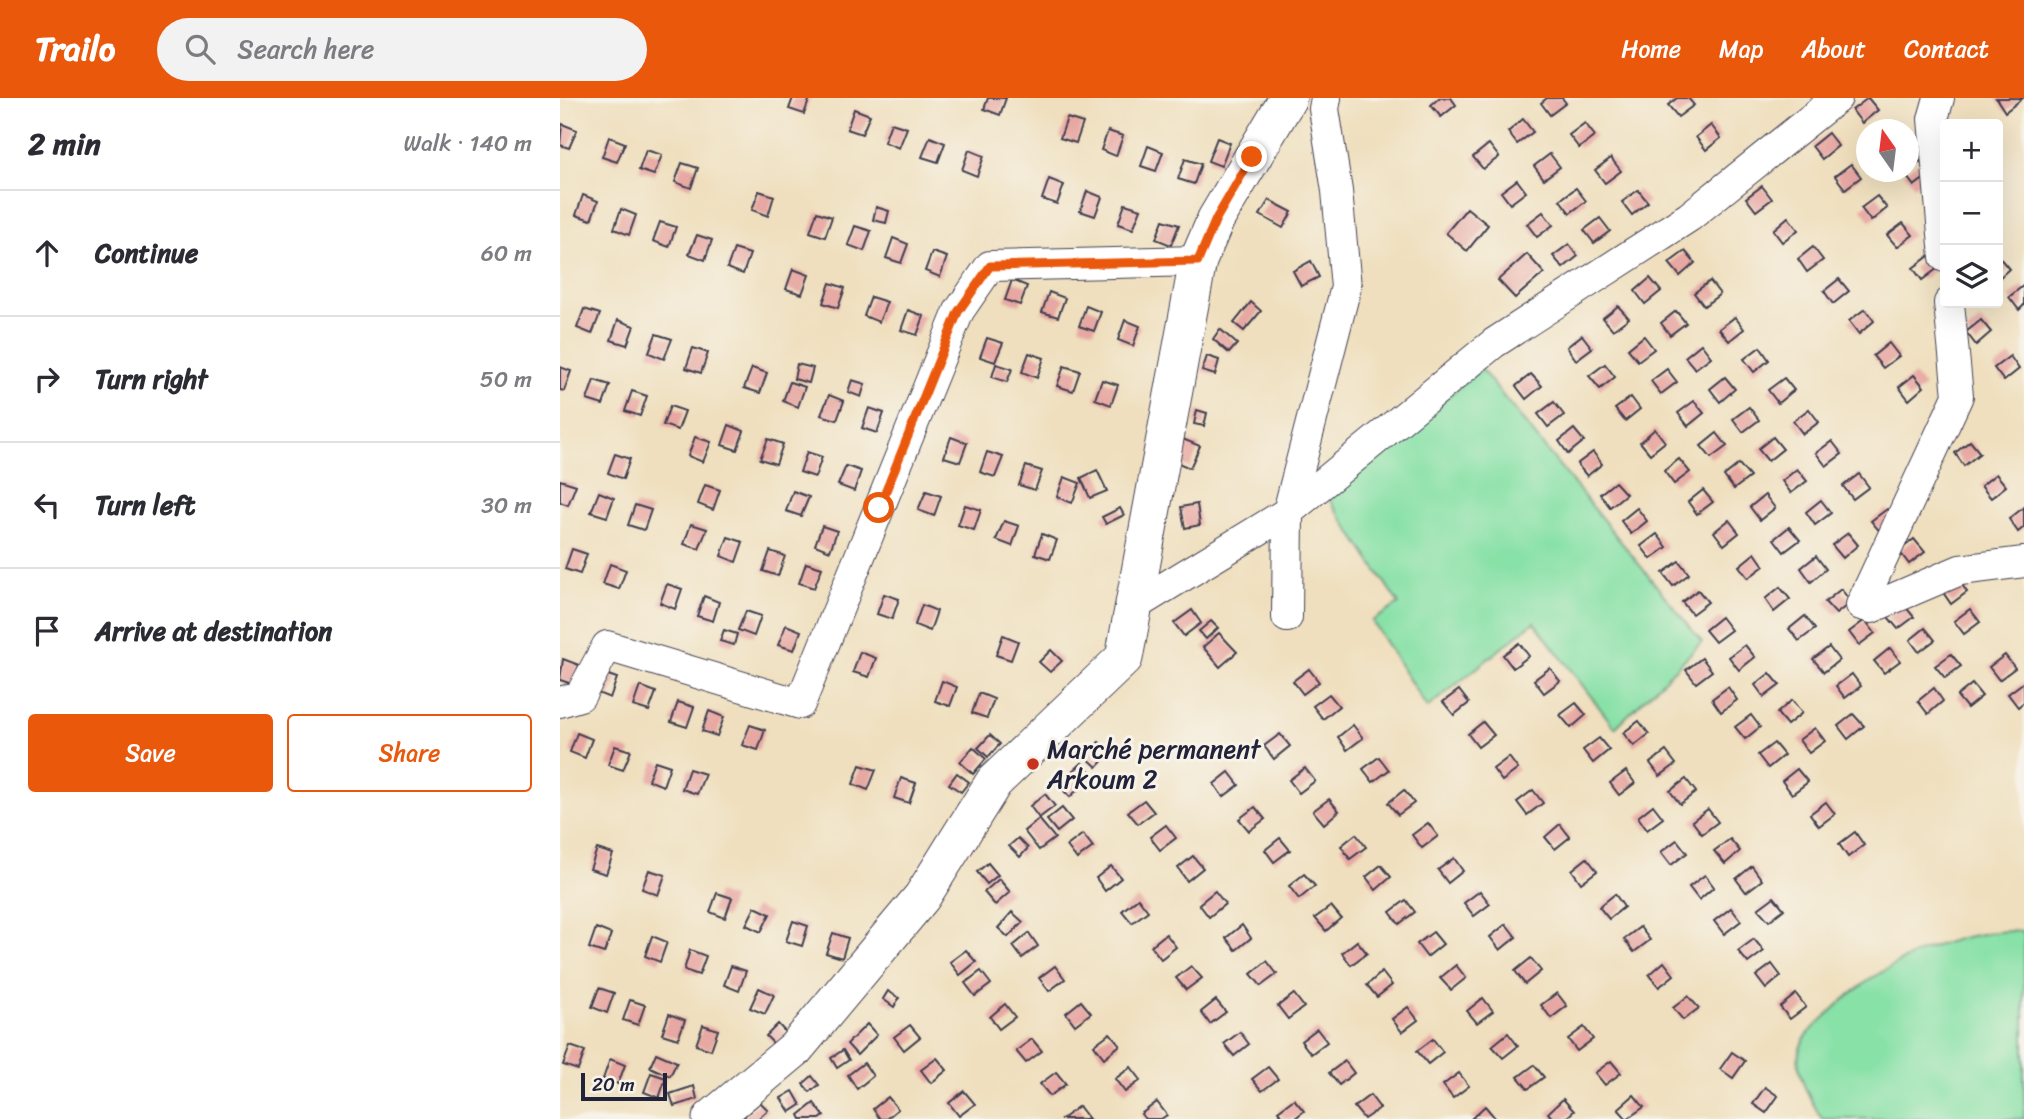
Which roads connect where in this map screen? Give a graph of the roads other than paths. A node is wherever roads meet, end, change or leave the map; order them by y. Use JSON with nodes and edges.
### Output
{"nodes":[{"id":1,"x":1288,"y":98,"type":"edge"},
{"id":2,"x":1326,"y":98,"type":"edge"},
{"id":3,"x":1837,"y":98,"type":"edge"},
{"id":4,"x":1939,"y":98,"type":"edge"},
{"id":5,"x":1944,"y":245,"type":"edge"},
{"id":6,"x":1198,"y":261,"type":"junction"},
{"id":7,"x":1950,"y":308,"type":"edge"},
{"id":8,"x":1288,"y":512,"type":"junction"},
{"id":9,"x":2024,"y":562,"type":"edge"},
{"id":10,"x":1133,"y":606,"type":"junction"},
{"id":11,"x":1287,"y":617,"type":"dead end"},
{"id":12,"x":560,"y":702,"type":"edge"},
{"id":13,"x":711,"y":1119,"type":"edge"}],
"edges":[{"from":1,"to":6,"type":"street"},
{"from":2,"to":8,"type":"street"},
{"from":3,"to":8,"type":"street"},
{"from":4,"to":5,"type":"street"},
{"from":6,"to":10,"type":"street"},
{"from":6,"to":12,"type":"street"},
{"from":7,"to":9,"type":"street"},
{"from":8,"to":10,"type":"street"},
{"from":8,"to":11,"type":"street"},
{"from":10,"to":13,"type":"street"}]}
